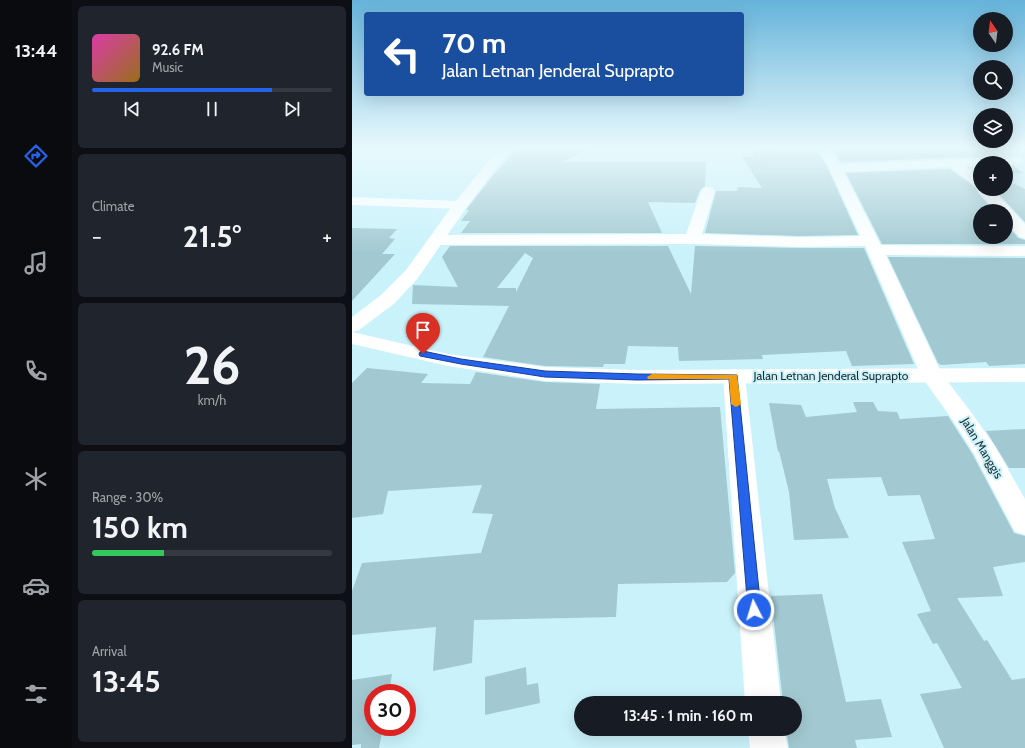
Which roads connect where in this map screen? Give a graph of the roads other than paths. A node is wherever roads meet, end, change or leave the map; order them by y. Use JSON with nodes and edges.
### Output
{"nodes":[{"id":1,"x":478,"y":183,"type":"edge"},
{"id":2,"x":843,"y":183,"type":"edge"},
{"id":3,"x":708,"y":191,"type":"dead end"},
{"id":4,"x":990,"y":196,"type":"edge"},
{"id":5,"x":352,"y":202,"type":"edge"},
{"id":6,"x":998,"y":204,"type":"edge"},
{"id":7,"x":460,"y":205,"type":"junction"},
{"id":8,"x":1013,"y":221,"type":"edge"},
{"id":9,"x":1025,"y":234,"type":"edge"},
{"id":10,"x":692,"y":239,"type":"junction"},
{"id":11,"x":436,"y":240,"type":"junction"},
{"id":12,"x":873,"y":245,"type":"junction"},
{"id":13,"x":1025,"y":251,"type":"edge"},
{"id":14,"x":352,"y":326,"type":"edge"},
{"id":15,"x":352,"y":338,"type":"edge"},
{"id":16,"x":1025,"y":375,"type":"edge"},
{"id":17,"x":734,"y":376,"type":"junction"},
{"id":18,"x":932,"y":376,"type":"junction"},
{"id":19,"x":1025,"y":524,"type":"edge"},
{"id":20,"x":762,"y":696,"type":"edge"},
{"id":21,"x":767,"y":736,"type":"edge"},
{"id":22,"x":769,"y":748,"type":"edge"}],
"edges":[{"from":1,"to":7,"type":"street"},
{"from":2,"to":12,"type":"street","name":"Jalan Manggis"},
{"from":3,"to":10,"type":"street"},
{"from":4,"to":6,"type":"street"},
{"from":5,"to":7,"type":"street"},
{"from":7,"to":11,"type":"street"},
{"from":8,"to":9,"type":"street"},
{"from":10,"to":11,"type":"street"},
{"from":10,"to":12,"type":"street"},
{"from":11,"to":14,"type":"street"},
{"from":12,"to":13,"type":"street"},
{"from":12,"to":18,"type":"street","name":"Jalan Manggis"},
{"from":15,"to":17,"type":"street","name":"Jalan Letnan Jenderal Suprapto"},
{"from":16,"to":18,"type":"street","name":"Jalan Letnan Jenderal Suprapto"},
{"from":17,"to":18,"type":"street","name":"Jalan Letnan Jenderal Suprapto"},
{"from":17,"to":20,"type":"street"},
{"from":18,"to":19,"type":"street","name":"Jalan Manggis"},
{"from":21,"to":22,"type":"street"}]}
